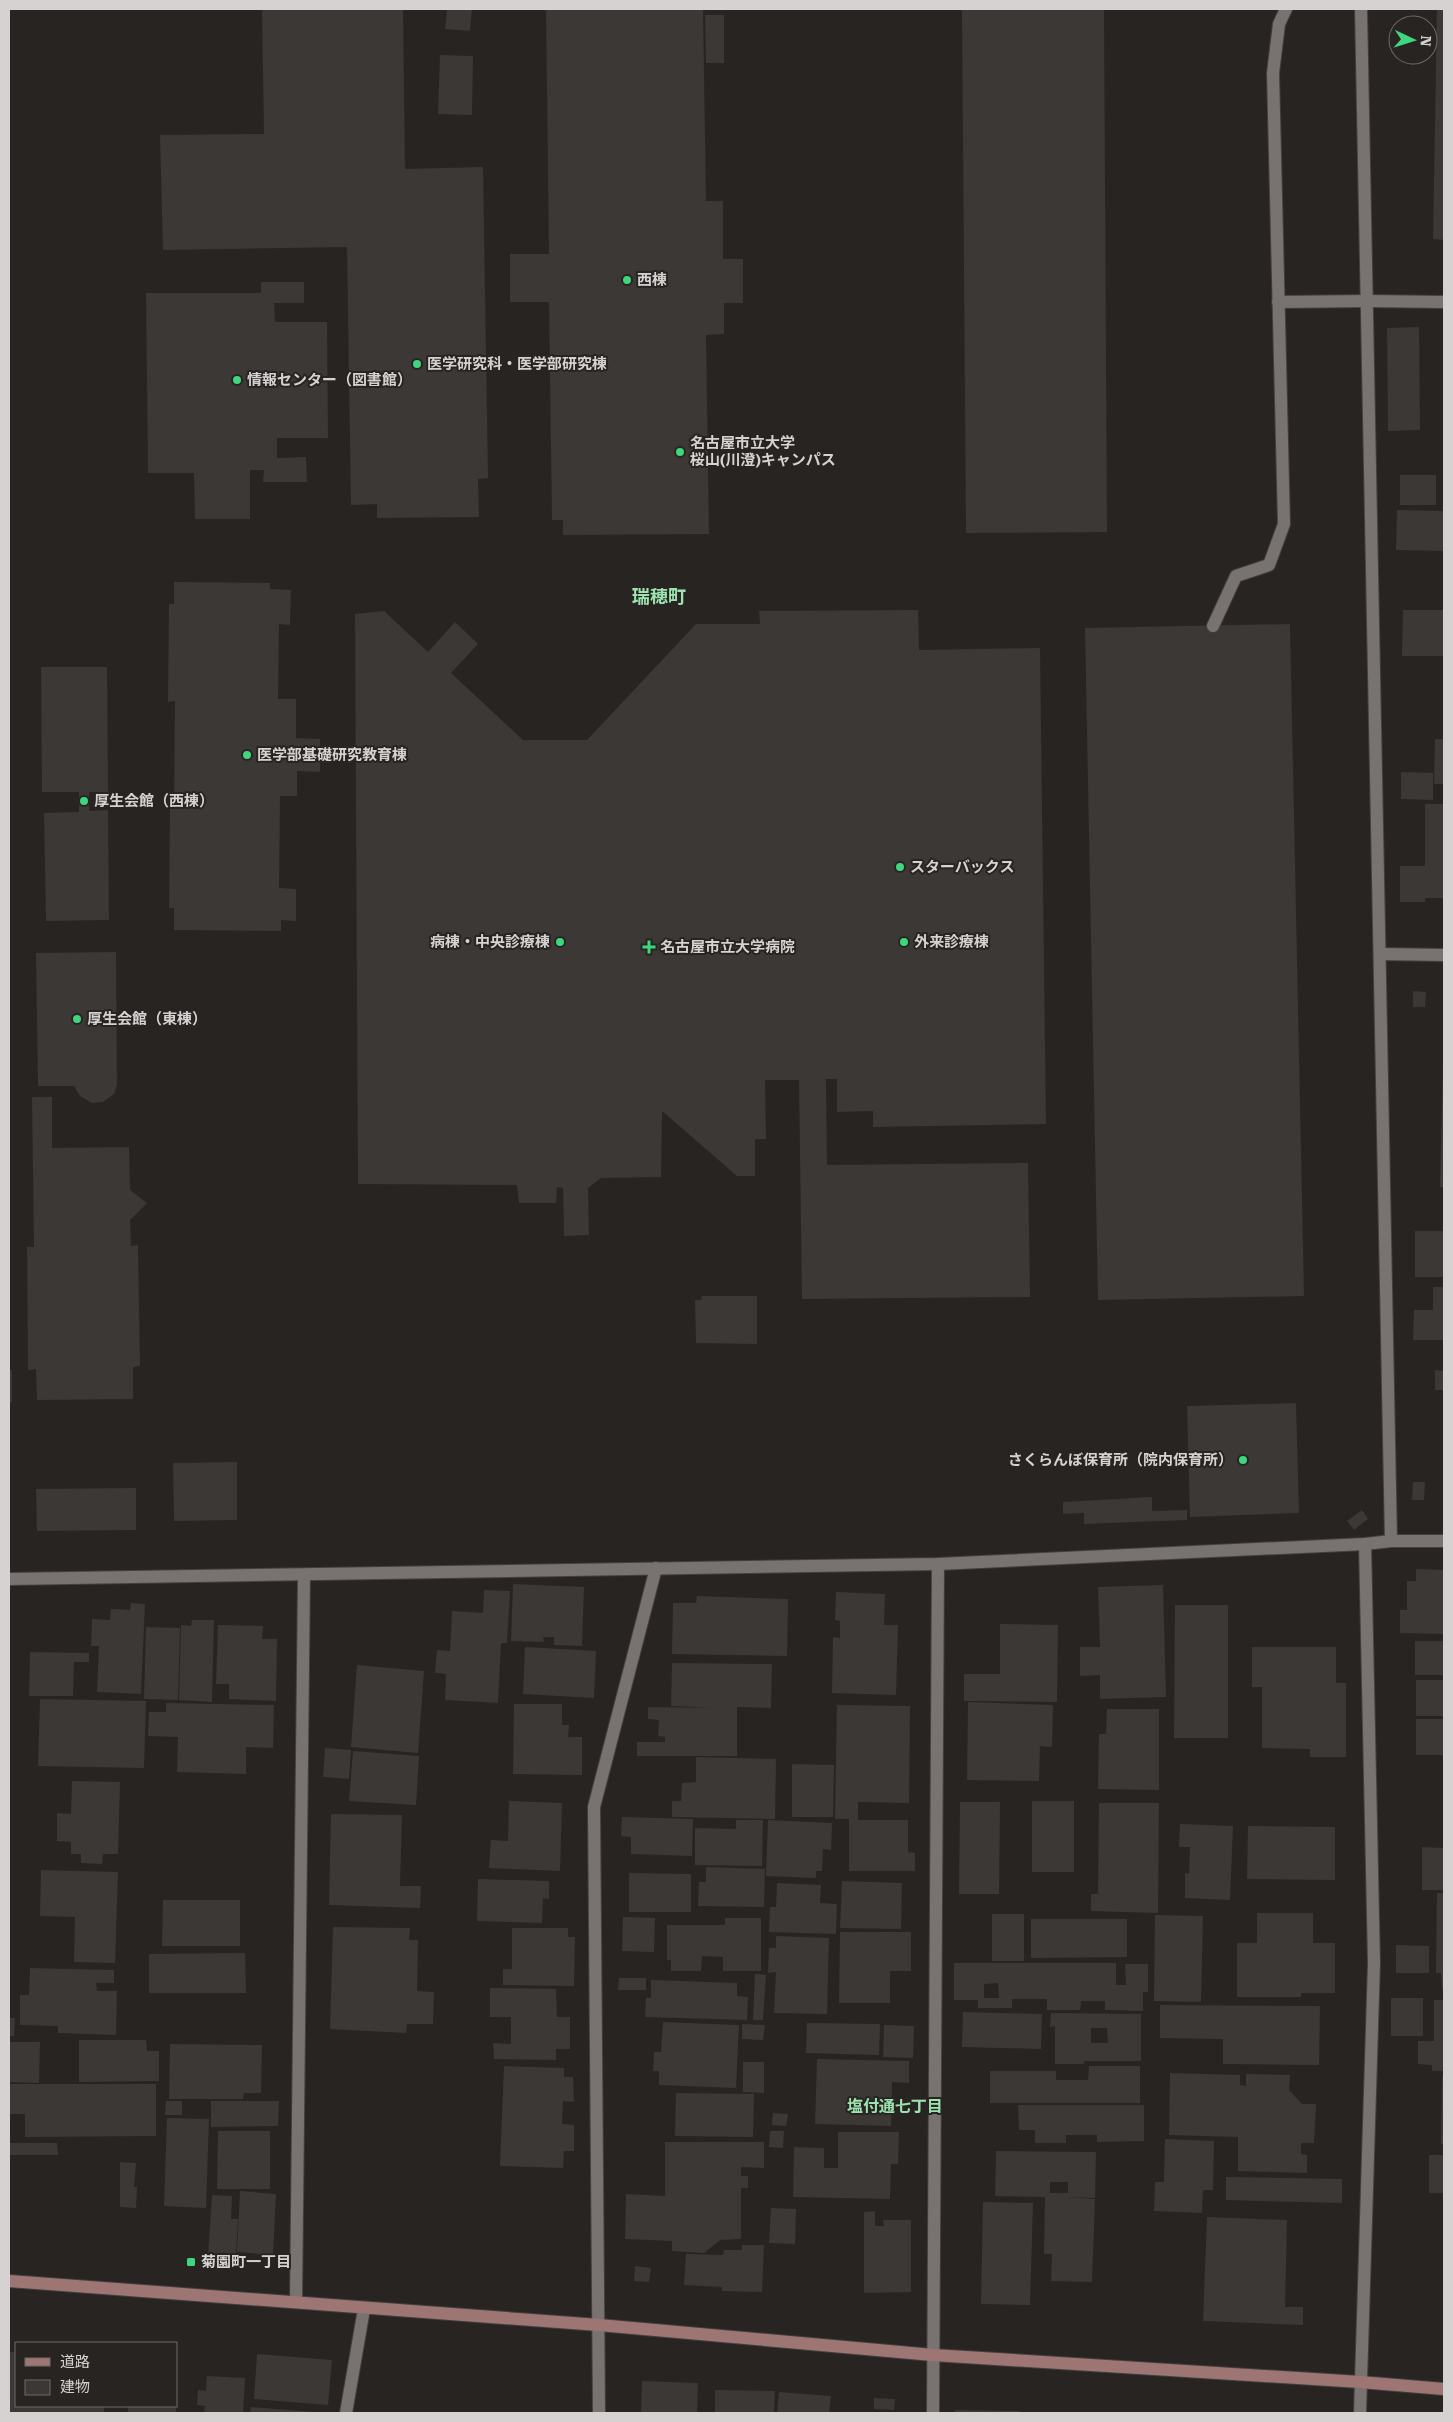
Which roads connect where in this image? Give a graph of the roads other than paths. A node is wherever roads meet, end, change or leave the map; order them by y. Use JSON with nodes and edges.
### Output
{"nodes":[{"id":1,"x":1286,"y":9,"type":"edge"},
{"id":2,"x":1360,"y":9,"type":"edge"},
{"id":3,"x":1368,"y":301,"type":"junction"},
{"id":4,"x":1278,"y":302,"type":"junction"},
{"id":5,"x":1444,"y":302,"type":"edge"},
{"id":6,"x":1213,"y":626,"type":"dead end"},
{"id":7,"x":1380,"y":954,"type":"junction"},
{"id":8,"x":1444,"y":955,"type":"edge"},
{"id":9,"x":1391,"y":1540,"type":"junction"},
{"id":10,"x":1444,"y":1541,"type":"edge"},
{"id":11,"x":1365,"y":1544,"type":"junction"},
{"id":12,"x":938,"y":1564,"type":"junction"},
{"id":13,"x":656,"y":1568,"type":"junction"},
{"id":14,"x":304,"y":1575,"type":"junction"},
{"id":15,"x":9,"y":1579,"type":"edge"},
{"id":16,"x":9,"y":2281,"type":"edge"},
{"id":17,"x":296,"y":2302,"type":"junction"},
{"id":18,"x":364,"y":2309,"type":"junction"},
{"id":19,"x":599,"y":2324,"type":"junction"},
{"id":20,"x":933,"y":2355,"type":"junction"},
{"id":21,"x":1360,"y":2382,"type":"junction"},
{"id":22,"x":1444,"y":2389,"type":"edge"},
{"id":23,"x":346,"y":2413,"type":"edge"},
{"id":24,"x":599,"y":2413,"type":"edge"},
{"id":25,"x":933,"y":2413,"type":"edge"},
{"id":26,"x":1360,"y":2413,"type":"edge"}],
"edges":[{"from":1,"to":4,"type":"street"},
{"from":2,"to":3,"type":"street"},
{"from":3,"to":4,"type":"street"},
{"from":3,"to":5,"type":"street"},
{"from":3,"to":7,"type":"street"},
{"from":4,"to":6,"type":"street"},
{"from":7,"to":8,"type":"street"},
{"from":7,"to":9,"type":"street"},
{"from":9,"to":10,"type":"street"},
{"from":9,"to":11,"type":"street"},
{"from":11,"to":12,"type":"street"},
{"from":11,"to":21,"type":"street"},
{"from":12,"to":13,"type":"street"},
{"from":12,"to":20,"type":"street"},
{"from":13,"to":14,"type":"street"},
{"from":13,"to":19,"type":"street"},
{"from":14,"to":15,"type":"street"},
{"from":14,"to":17,"type":"street"},
{"from":16,"to":17,"type":"street"},
{"from":17,"to":18,"type":"street"},
{"from":18,"to":19,"type":"street"},
{"from":18,"to":23,"type":"street"},
{"from":19,"to":20,"type":"street"},
{"from":19,"to":24,"type":"street"},
{"from":20,"to":21,"type":"street"},
{"from":20,"to":25,"type":"street"},
{"from":21,"to":22,"type":"street"},
{"from":21,"to":26,"type":"street"}]}
